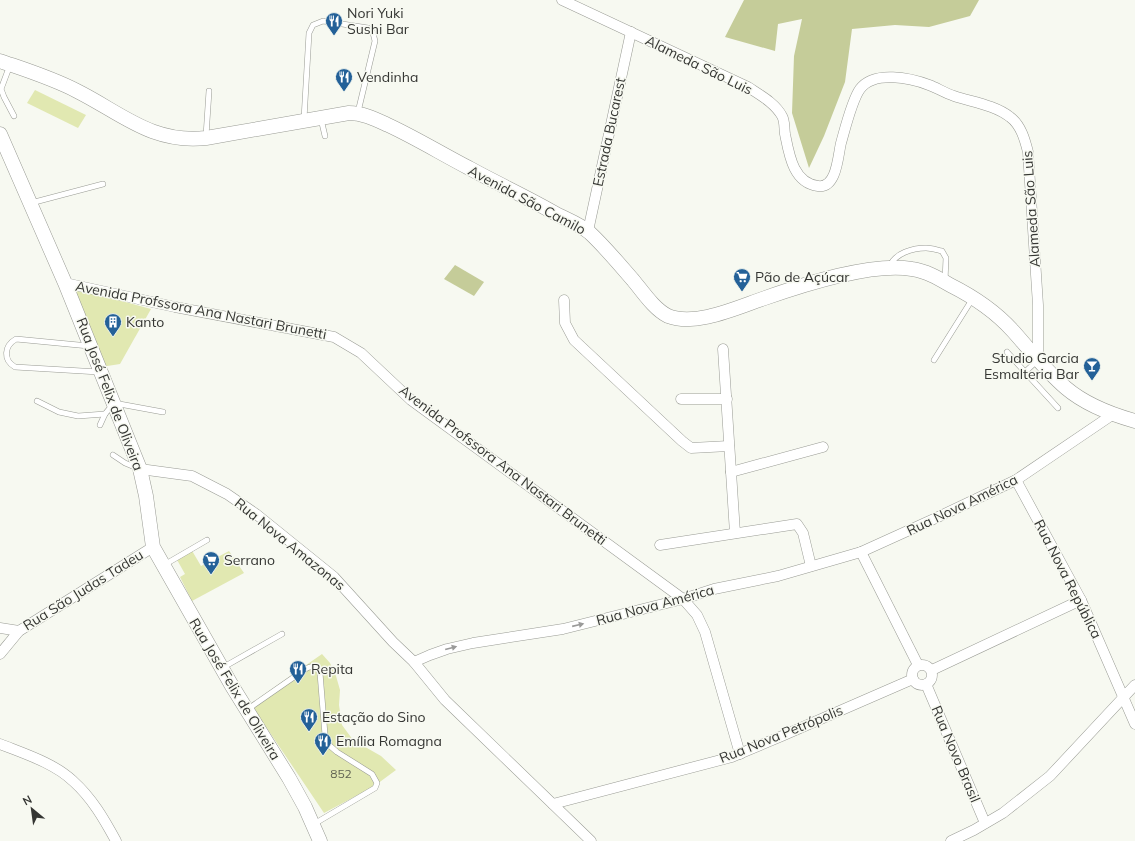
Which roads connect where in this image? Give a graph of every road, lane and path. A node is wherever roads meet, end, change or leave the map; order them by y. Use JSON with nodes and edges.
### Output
{"nodes":[{"id":1,"x":562,"y":0,"type":"edge"},
{"id":2,"x":631,"y":32,"type":"junction"},
{"id":3,"x":5,"y":63,"type":"edge"},
{"id":4,"x":209,"y":91,"type":"dead end"},
{"id":5,"x":358,"y":113,"type":"junction"},
{"id":6,"x":14,"y":116,"type":"dead end"},
{"id":7,"x":321,"y":118,"type":"junction"},
{"id":8,"x":304,"y":121,"type":"junction"},
{"id":9,"x":0,"y":134,"type":"edge"},
{"id":10,"x":325,"y":136,"type":"dead end"},
{"id":11,"x":206,"y":138,"type":"junction"},
{"id":12,"x":103,"y":184,"type":"dead end"},
{"id":13,"x":31,"y":203,"type":"junction"},
{"id":14,"x":588,"y":231,"type":"junction"},
{"id":15,"x":888,"y":268,"type":"junction"},
{"id":16,"x":945,"y":282,"type":"junction"},
{"id":17,"x":65,"y":283,"type":"junction"},
{"id":18,"x":974,"y":298,"type":"junction"},
{"id":19,"x":564,"y":300,"type":"dead end"},
{"id":20,"x":91,"y":346,"type":"junction"},
{"id":21,"x":723,"y":349,"type":"dead end"},
{"id":22,"x":1007,"y":352,"type":"dead end"},
{"id":23,"x":934,"y":360,"type":"dead end"},
{"id":24,"x":1038,"y":360,"type":"junction"},
{"id":25,"x":102,"y":372,"type":"junction"},
{"id":26,"x":1025,"y":372,"type":"junction"},
{"id":27,"x":681,"y":399,"type":"dead end"},
{"id":28,"x":726,"y":399,"type":"junction"},
{"id":29,"x":37,"y":402,"type":"dead end"},
{"id":30,"x":114,"y":403,"type":"junction"},
{"id":31,"x":1058,"y":408,"type":"dead end"},
{"id":32,"x":163,"y":412,"type":"dead end"},
{"id":33,"x":105,"y":414,"type":"junction"},
{"id":34,"x":1112,"y":415,"type":"junction"},
{"id":35,"x":1135,"y":421,"type":"edge"},
{"id":36,"x":100,"y":425,"type":"dead end"},
{"id":37,"x":730,"y":446,"type":"junction"},
{"id":38,"x":823,"y":447,"type":"dead end"},
{"id":39,"x":113,"y":455,"type":"dead end"},
{"id":40,"x":140,"y":469,"type":"junction"},
{"id":41,"x":731,"y":472,"type":"junction"},
{"id":42,"x":1016,"y":480,"type":"junction"},
{"id":43,"x":735,"y":533,"type":"junction"},
{"id":44,"x":207,"y":540,"type":"dead end"},
{"id":45,"x":660,"y":545,"type":"dead end"},
{"id":46,"x":153,"y":547,"type":"junction"},
{"id":47,"x":861,"y":552,"type":"junction"},
{"id":48,"x":163,"y":566,"type":"junction"},
{"id":49,"x":811,"y":566,"type":"junction"},
{"id":50,"x":683,"y":598,"type":"junction"},
{"id":51,"x":1082,"y":600,"type":"junction"},
{"id":52,"x":0,"y":628,"type":"edge"},
{"id":53,"x":18,"y":631,"type":"junction"},
{"id":54,"x":282,"y":634,"type":"dead end"},
{"id":55,"x":0,"y":654,"type":"edge"},
{"id":56,"x":414,"y":662,"type":"junction"},
{"id":57,"x":918,"y":665,"type":"junction"},
{"id":58,"x":221,"y":668,"type":"junction"},
{"id":59,"x":932,"y":670,"type":"junction"},
{"id":60,"x":913,"y":679,"type":"junction"},
{"id":61,"x":926,"y":684,"type":"junction"},
{"id":62,"x":1135,"y":685,"type":"edge"},
{"id":63,"x":1123,"y":698,"type":"junction"},
{"id":64,"x":247,"y":710,"type":"junction"},
{"id":65,"x":1135,"y":724,"type":"edge"},
{"id":66,"x":0,"y":744,"type":"edge"},
{"id":67,"x":740,"y":754,"type":"junction"},
{"id":68,"x":553,"y":804,"type":"junction"},
{"id":69,"x":985,"y":823,"type":"junction"},
{"id":70,"x":314,"y":825,"type":"junction"},
{"id":71,"x":116,"y":841,"type":"edge"},
{"id":72,"x":320,"y":841,"type":"edge"},
{"id":73,"x":591,"y":841,"type":"edge"},
{"id":74,"x":951,"y":841,"type":"edge"}],
"edges":[{"from":1,"to":2,"type":"street","name":"Alameda São Luis"},
{"from":2,"to":14,"type":"street","name":"Estrada Bucarest"},
{"from":2,"to":24,"type":"street","name":"Alameda São Luis"},
{"from":3,"to":6,"type":"lane"},
{"from":3,"to":11,"type":"main road","name":"Avenida São Camilo"},
{"from":4,"to":11,"type":"lane"},
{"from":5,"to":7,"type":"main road","name":"Avenida São Camilo"},
{"from":5,"to":8,"type":"lane"},
{"from":5,"to":14,"type":"main road","name":"Avenida São Camilo"},
{"from":7,"to":8,"type":"main road","name":"Avenida São Camilo"},
{"from":7,"to":10,"type":"lane"},
{"from":8,"to":11,"type":"main road","name":"Avenida São Camilo"},
{"from":9,"to":13,"type":"main road","name":"Rua José Felix de Oliveira"},
{"from":12,"to":13,"type":"lane"},
{"from":13,"to":17,"type":"main road","name":"Rua José Felix de Oliveira"},
{"from":14,"to":15,"type":"main road","name":"Avenida São Camilo"},
{"from":15,"to":16,"type":"main road","name":"Avenida São Camilo"},
{"from":15,"to":16,"type":"lane"},
{"from":16,"to":18,"type":"main road","name":"Avenida São Camilo"},
{"from":17,"to":20,"type":"main road","name":"Rua José Felix de Oliveira"},
{"from":17,"to":50,"type":"street","name":"Avenida Profssora Ana Nastari Brunetti"},
{"from":18,"to":23,"type":"lane"},
{"from":18,"to":24,"type":"main road","name":"Avenida São Camilo"},
{"from":19,"to":37,"type":"street"},
{"from":20,"to":25,"type":"main road","name":"Rua José Felix de Oliveira"},
{"from":20,"to":25,"type":"lane"},
{"from":21,"to":28,"type":"street"},
{"from":22,"to":26,"type":"lane"},
{"from":24,"to":26,"type":"lane"},
{"from":24,"to":34,"type":"main road","name":"Avenida São Camilo"},
{"from":25,"to":30,"type":"main road","name":"Rua José Felix de Oliveira"},
{"from":26,"to":31,"type":"lane"},
{"from":27,"to":28,"type":"street"},
{"from":28,"to":37,"type":"street"},
{"from":29,"to":33,"type":"lane"},
{"from":30,"to":32,"type":"lane"},
{"from":30,"to":33,"type":"lane"},
{"from":30,"to":40,"type":"main road","name":"Rua José Felix de Oliveira"},
{"from":33,"to":36,"type":"lane"},
{"from":34,"to":35,"type":"main road","name":"Avenida São Camilo"},
{"from":34,"to":42,"type":"street","name":"Rua Nova América"},
{"from":37,"to":41,"type":"street"},
{"from":38,"to":41,"type":"street"},
{"from":39,"to":40,"type":"lane"},
{"from":40,"to":46,"type":"main road","name":"Rua José Felix de Oliveira"},
{"from":40,"to":56,"type":"street","name":"Rua Nova Amazonas"},
{"from":41,"to":43,"type":"street"},
{"from":42,"to":47,"type":"street","name":"Rua Nova América"},
{"from":42,"to":51,"type":"street","name":"Rua Nova República"},
{"from":43,"to":45,"type":"street"},
{"from":43,"to":49,"type":"street"},
{"from":44,"to":48,"type":"lane"},
{"from":46,"to":48,"type":"main road","name":"Rua José Felix de Oliveira"},
{"from":46,"to":53,"type":"street","name":"Rua São Judas Tadeu"},
{"from":47,"to":49,"type":"street","name":"Rua Nova América"},
{"from":47,"to":57,"type":"street"},
{"from":48,"to":58,"type":"main road","name":"Rua José Felix de Oliveira"},
{"from":49,"to":50,"type":"street","name":"Rua Nova América"},
{"from":56,"to":50,"type":"street","name":"Rua Nova América","one_way":true},
{"from":50,"to":67,"type":"street","name":"Avenida Profssora Ana Nastari Brunetti"},
{"from":51,"to":59,"type":"street"},
{"from":51,"to":63,"type":"street","name":"Rua Nova República"},
{"from":52,"to":53,"type":"street"},
{"from":53,"to":55,"type":"street","name":"Rua São Judas Tadeu"},
{"from":54,"to":58,"type":"lane"},
{"from":56,"to":68,"type":"street"},
{"from":57,"to":59,"type":"street"},
{"from":57,"to":60,"type":"street"},
{"from":58,"to":64,"type":"main road","name":"Rua José Felix de Oliveira"},
{"from":59,"to":61,"type":"street"},
{"from":60,"to":61,"type":"street"},
{"from":60,"to":67,"type":"street","name":"Rua Nova Petrópolis"},
{"from":61,"to":69,"type":"street","name":"Rua Novo Brasil"},
{"from":62,"to":63,"type":"street"},
{"from":63,"to":65,"type":"street","name":"Rua Nova República"},
{"from":63,"to":69,"type":"street"},
{"from":64,"to":70,"type":"main road","name":"Rua José Felix de Oliveira"},
{"from":64,"to":70,"type":"lane"},
{"from":66,"to":71,"type":"street"},
{"from":67,"to":68,"type":"street","name":"Rua Nova Petrópolis"},
{"from":68,"to":73,"type":"street"},
{"from":69,"to":74,"type":"street"},
{"from":70,"to":72,"type":"main road","name":"Rua José Felix de Oliveira"}]}
